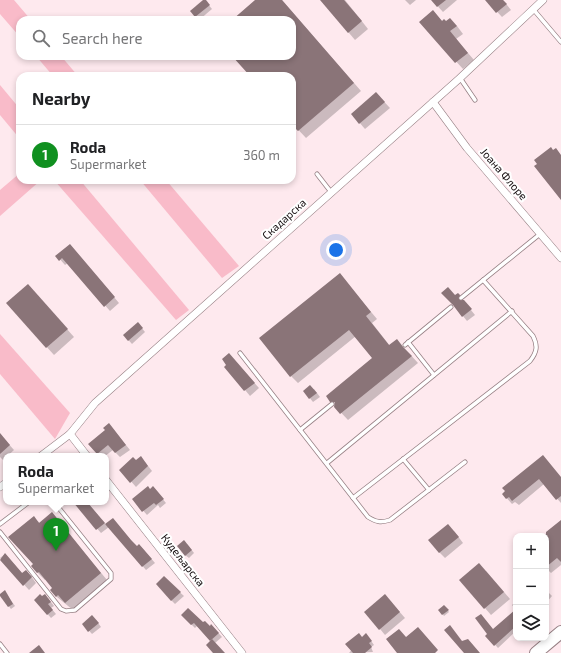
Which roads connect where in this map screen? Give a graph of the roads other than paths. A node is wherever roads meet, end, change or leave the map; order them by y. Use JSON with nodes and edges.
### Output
{"nodes":[{"id":1,"x":543,"y":0,"type":"edge"},
{"id":2,"x":533,"y":9,"type":"junction"},
{"id":3,"x":561,"y":42,"type":"edge"},
{"id":4,"x":460,"y":78,"type":"junction"},
{"id":5,"x":475,"y":100,"type":"dead end"},
{"id":6,"x":433,"y":102,"type":"junction"},
{"id":7,"x":317,"y":174,"type":"dead end"},
{"id":8,"x":331,"y":192,"type":"junction"},
{"id":9,"x":541,"y":233,"type":"junction"},
{"id":10,"x":561,"y":258,"type":"edge"},
{"id":11,"x":483,"y":280,"type":"junction"},
{"id":12,"x":462,"y":298,"type":"dead end"},
{"id":13,"x":451,"y":307,"type":"dead end"},
{"id":14,"x":512,"y":311,"type":"junction"},
{"id":15,"x":240,"y":353,"type":"dead end"},
{"id":16,"x":131,"y":362,"type":"dead end"},
{"id":17,"x":138,"y":366,"type":"junction"},
{"id":18,"x":434,"y":375,"type":"junction"},
{"id":19,"x":332,"y":404,"type":"dead end"},
{"id":20,"x":300,"y":430,"type":"junction"},
{"id":21,"x":70,"y":434,"type":"junction"},
{"id":22,"x":45,"y":453,"type":"edge"},
{"id":23,"x":85,"y":453,"type":"edge"},
{"id":24,"x":403,"y":459,"type":"junction"},
{"id":25,"x":465,"y":462,"type":"dead end"},
{"id":26,"x":327,"y":463,"type":"junction"},
{"id":27,"x":109,"y":484,"type":"edge"},
{"id":28,"x":429,"y":490,"type":"junction"},
{"id":29,"x":353,"y":498,"type":"junction"},
{"id":30,"x":25,"y":505,"type":"edge"},
{"id":31,"x":56,"y":505,"type":"edge"},
{"id":32,"x":0,"y":524,"type":"edge"},
{"id":33,"x":0,"y":532,"type":"edge"},
{"id":34,"x":561,"y":632,"type":"edge"},
{"id":35,"x":0,"y":644,"type":"edge"},
{"id":36,"x":7,"y":653,"type":"edge"},
{"id":37,"x":242,"y":653,"type":"edge"},
{"id":38,"x":536,"y":653,"type":"edge"}],
"edges":[{"from":1,"to":2,"type":"street","name":"Скадарска"},
{"from":2,"to":3,"type":"lane"},
{"from":2,"to":4,"type":"street","name":"Скадарска"},
{"from":4,"to":5,"type":"lane"},
{"from":4,"to":6,"type":"street","name":"Скадарска"},
{"from":6,"to":8,"type":"street","name":"Скадарска"},
{"from":6,"to":9,"type":"street","name":"Јоана Флоре"},
{"from":7,"to":8,"type":"lane"},
{"from":8,"to":17,"type":"street","name":"Скадарска"},
{"from":9,"to":10,"type":"street","name":"Јоана Флоре"},
{"from":9,"to":11,"type":"lane"},
{"from":11,"to":12,"type":"lane"},
{"from":11,"to":14,"type":"lane"},
{"from":13,"to":18,"type":"lane"},
{"from":14,"to":18,"type":"lane"},
{"from":14,"to":24,"type":"lane"},
{"from":15,"to":20,"type":"lane"},
{"from":16,"to":17,"type":"lane"},
{"from":17,"to":21,"type":"street","name":"Скадарска"},
{"from":18,"to":26,"type":"lane"},
{"from":19,"to":20,"type":"lane"},
{"from":20,"to":26,"type":"lane"},
{"from":21,"to":22,"type":"street","name":"Скадарска"},
{"from":21,"to":23,"type":"street"},
{"from":24,"to":28,"type":"lane"},
{"from":24,"to":29,"type":"lane"},
{"from":25,"to":28,"type":"lane"},
{"from":26,"to":29,"type":"lane"},
{"from":27,"to":37,"type":"street","name":"Кудељарска"},
{"from":28,"to":29,"type":"lane"},
{"from":30,"to":32,"type":"lane"},
{"from":31,"to":33,"type":"lane"},
{"from":34,"to":38,"type":"main road"},
{"from":35,"to":36,"type":"lane"}]}
